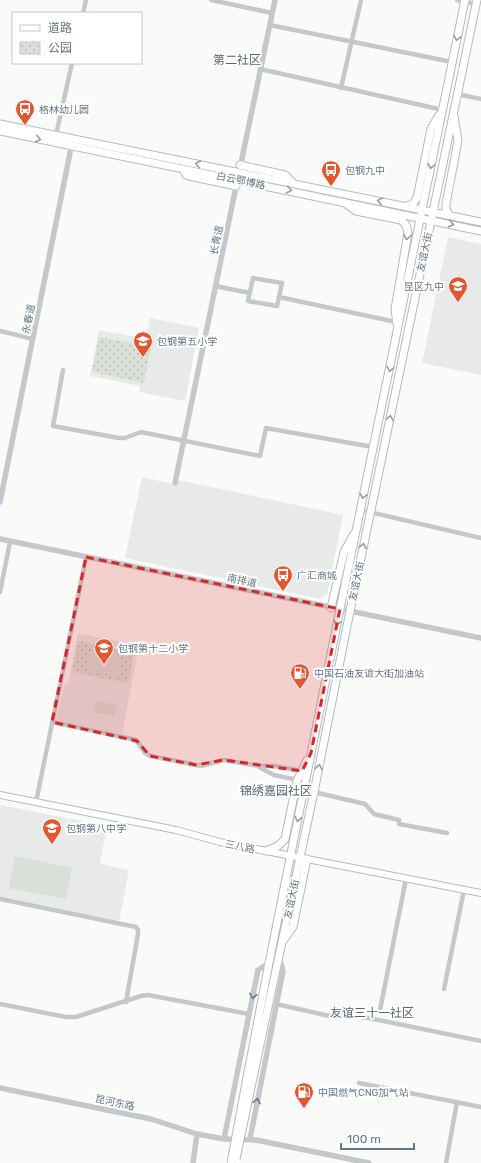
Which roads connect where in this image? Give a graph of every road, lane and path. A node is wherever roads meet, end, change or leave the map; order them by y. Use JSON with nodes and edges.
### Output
{"nodes":[{"id":1,"x":86,"y":0,"type":"edge"},
{"id":2,"x":211,"y":0,"type":"edge"},
{"id":3,"x":274,"y":0,"type":"edge"},
{"id":4,"x":361,"y":0,"type":"edge"},
{"id":5,"x":457,"y":0,"type":"edge"},
{"id":6,"x":465,"y":1,"type":"edge"},
{"id":7,"x":476,"y":2,"type":"edge"},
{"id":8,"x":83,"y":12,"type":"edge"},
{"id":9,"x":272,"y":12,"type":"junction"},
{"id":10,"x":270,"y":25,"type":"junction"},
{"id":11,"x":352,"y":42,"type":"junction"},
{"id":12,"x":452,"y":62,"type":"junction"},
{"id":13,"x":72,"y":64,"type":"edge"},
{"id":14,"x":260,"y":69,"type":"junction"},
{"id":15,"x":341,"y":88,"type":"junction"},
{"id":16,"x":457,"y":94,"type":"junction"},
{"id":17,"x":481,"y":99,"type":"edge"},
{"id":18,"x":443,"y":110,"type":"junction"},
{"id":19,"x":453,"y":112,"type":"junction"},
{"id":20,"x":0,"y":124,"type":"edge"},
{"id":21,"x":0,"y":131,"type":"edge"},
{"id":22,"x":56,"y":135,"type":"junction"},
{"id":23,"x":72,"y":142,"type":"junction"},
{"id":24,"x":240,"y":169,"type":"junction"},
{"id":25,"x":237,"y":183,"type":"junction"},
{"id":26,"x":344,"y":202,"type":"junction"},
{"id":27,"x":404,"y":206,"type":"junction"},
{"id":28,"x":422,"y":210,"type":"junction"},
{"id":29,"x":432,"y":212,"type":"junction"},
{"id":30,"x":450,"y":215,"type":"junction"},
{"id":31,"x":420,"y":218,"type":"junction"},
{"id":32,"x":430,"y":220,"type":"junction"},
{"id":33,"x":481,"y":222,"type":"edge"},
{"id":34,"x":481,"y":231,"type":"edge"},
{"id":35,"x":216,"y":286,"type":"junction"},
{"id":36,"x":250,"y":294,"type":"junction"},
{"id":37,"x":279,"y":296,"type":"junction"},
{"id":38,"x":396,"y":322,"type":"junction"},
{"id":39,"x":397,"y":330,"type":"junction"},
{"id":40,"x":0,"y":331,"type":"edge"},
{"id":41,"x":33,"y":339,"type":"junction"},
{"id":42,"x":64,"y":370,"type":"dead end"},
{"id":43,"x":184,"y":441,"type":"junction"},
{"id":44,"x":374,"y":447,"type":"junction"},
{"id":45,"x":175,"y":483,"type":"dead end"},
{"id":46,"x":0,"y":502,"type":"edge"},
{"id":47,"x":361,"y":510,"type":"junction"},
{"id":48,"x":370,"y":512,"type":"junction"},
{"id":49,"x":357,"y":529,"type":"junction"},
{"id":50,"x":481,"y":538,"type":"edge"},
{"id":51,"x":0,"y":540,"type":"edge"},
{"id":52,"x":10,"y":542,"type":"junction"},
{"id":53,"x":86,"y":557,"type":"junction"},
{"id":54,"x":0,"y":592,"type":"edge"},
{"id":55,"x":332,"y":608,"type":"junction"},
{"id":56,"x":340,"y":609,"type":"junction"},
{"id":57,"x":350,"y":611,"type":"junction"},
{"id":58,"x":481,"y":638,"type":"edge"},
{"id":59,"x":52,"y":722,"type":"junction"},
{"id":60,"x":311,"y":753,"type":"junction"},
{"id":61,"x":257,"y":766,"type":"junction"},
{"id":62,"x":302,"y":771,"type":"junction"},
{"id":63,"x":298,"y":780,"type":"junction"},
{"id":64,"x":314,"y":792,"type":"junction"},
{"id":65,"x":0,"y":795,"type":"edge"},
{"id":66,"x":36,"y":802,"type":"junction"},
{"id":67,"x":447,"y":834,"type":"dead end"},
{"id":68,"x":266,"y":851,"type":"junction"},
{"id":69,"x":290,"y":856,"type":"junction"},
{"id":70,"x":299,"y":858,"type":"junction"},
{"id":71,"x":307,"y":859,"type":"junction"},
{"id":72,"x":406,"y":879,"type":"junction"},
{"id":73,"x":464,"y":890,"type":"junction"},
{"id":74,"x":481,"y":893,"type":"edge"},
{"id":75,"x":0,"y":899,"type":"edge"},
{"id":76,"x":282,"y":942,"type":"junction"},
{"id":77,"x":279,"y":956,"type":"junction"},
{"id":78,"x":269,"y":963,"type":"junction"},
{"id":79,"x":444,"y":988,"type":"dead end"},
{"id":80,"x":126,"y":1002,"type":"junction"},
{"id":81,"x":0,"y":1004,"type":"edge"},
{"id":82,"x":276,"y":1004,"type":"junction"},
{"id":83,"x":380,"y":1010,"type":"dead end"},
{"id":84,"x":249,"y":1014,"type":"junction"},
{"id":85,"x":481,"y":1041,"type":"edge"},
{"id":86,"x":251,"y":1073,"type":"junction"},
{"id":87,"x":359,"y":1083,"type":"dead end"},
{"id":88,"x":0,"y":1088,"type":"edge"},
{"id":89,"x":457,"y":1102,"type":"junction"},
{"id":90,"x":481,"y":1107,"type":"edge"},
{"id":91,"x":197,"y":1134,"type":"junction"},
{"id":92,"x":224,"y":1139,"type":"junction"},
{"id":93,"x":250,"y":1139,"type":"junction"},
{"id":94,"x":193,"y":1163,"type":"edge"},
{"id":95,"x":231,"y":1163,"type":"edge"},
{"id":96,"x":236,"y":1163,"type":"edge"},
{"id":97,"x":369,"y":1163,"type":"edge"},
{"id":98,"x":446,"y":1163,"type":"edge"}],
"edges":[{"from":1,"to":8,"type":"street"},
{"from":2,"to":9,"type":"street"},
{"from":3,"to":9,"type":"street","name":"长青道"},
{"from":4,"to":11,"type":"street"},
{"from":5,"to":6,"type":"street"},
{"from":6,"to":7,"type":"street"},
{"from":6,"to":12,"type":"main road","name":"友谊大街","one_way":true},
{"from":7,"to":16,"type":"main road","name":"友谊大街"},
{"from":9,"to":10,"type":"street","name":"长青道"},
{"from":10,"to":11,"type":"street"},
{"from":10,"to":14,"type":"street","name":"长青道"},
{"from":11,"to":12,"type":"street"},
{"from":11,"to":15,"type":"street"},
{"from":12,"to":18,"type":"main road","name":"友谊大街"},
{"from":13,"to":22,"type":"street"},
{"from":14,"to":15,"type":"street"},
{"from":14,"to":24,"type":"street","name":"长青道"},
{"from":15,"to":18,"type":"street"},
{"from":16,"to":17,"type":"street"},
{"from":16,"to":19,"type":"main road","name":"友谊大街"},
{"from":18,"to":27,"type":"main road"},
{"from":18,"to":28,"type":"main road","name":"友谊大街","one_way":true},
{"from":19,"to":29,"type":"main road","name":"友谊大街"},
{"from":19,"to":30,"type":"main road"},
{"from":20,"to":22,"type":"main road","name":"白云鄂博路"},
{"from":21,"to":23,"type":"main road","name":"白云鄂博路","one_way":true},
{"from":22,"to":23,"type":"main road","name":"白云鄂博路"},
{"from":24,"to":23,"type":"main road","name":"白云鄂博路","one_way":true},
{"from":23,"to":25,"type":"main road","name":"白云鄂博路"},
{"from":23,"to":41,"type":"street","name":"永春道"},
{"from":24,"to":25,"type":"street","name":"长青道"},
{"from":27,"to":24,"type":"main road","name":"白云鄂博路","one_way":true},
{"from":25,"to":26,"type":"main road","name":"白云鄂博路","one_way":true},
{"from":25,"to":35,"type":"street","name":"长青道"},
{"from":26,"to":31,"type":"main road","name":"白云鄂博路"},
{"from":26,"to":38,"type":"main road","one_way":true},
{"from":27,"to":28,"type":"main road"},
{"from":28,"to":29,"type":"main road"},
{"from":28,"to":31,"type":"main road","name":"友谊大街"},
{"from":29,"to":30,"type":"main road"},
{"from":29,"to":32,"type":"main road","name":"友谊大街"},
{"from":30,"to":33,"type":"main road"},
{"from":31,"to":32,"type":"main road","name":"白云鄂博路"},
{"from":31,"to":39,"type":"main road","name":"友谊大街"},
{"from":32,"to":34,"type":"main road","name":"白云鄂博路","one_way":true},
{"from":48,"to":32,"type":"main road","name":"友谊大街","one_way":true},
{"from":35,"to":36,"type":"street"},
{"from":35,"to":43,"type":"street","name":"长青道"},
{"from":36,"to":37,"type":"street"},
{"from":36,"to":37,"type":"street"},
{"from":37,"to":38,"type":"street"},
{"from":38,"to":39,"type":"main road"},
{"from":39,"to":44,"type":"main road","name":"友谊大街","one_way":true},
{"from":40,"to":41,"type":"street"},
{"from":41,"to":46,"type":"street","name":"永春道"},
{"from":42,"to":43,"type":"street"},
{"from":43,"to":44,"type":"street"},
{"from":43,"to":45,"type":"street","name":"长青道"},
{"from":44,"to":47,"type":"main road","name":"友谊大街","one_way":true},
{"from":47,"to":48,"type":"street"},
{"from":47,"to":49,"type":"main road","name":"友谊大街"},
{"from":48,"to":50,"type":"street"},
{"from":57,"to":48,"type":"main road","name":"友谊大街","one_way":true},
{"from":49,"to":55,"type":"main road"},
{"from":49,"to":56,"type":"main road","name":"友谊大街"},
{"from":51,"to":52,"type":"street","name":"南排道"},
{"from":52,"to":53,"type":"street","name":"南排道"},
{"from":52,"to":54,"type":"street"},
{"from":53,"to":55,"type":"street","name":"南排道"},
{"from":53,"to":59,"type":"street"},
{"from":55,"to":56,"type":"street","name":"南排道"},
{"from":56,"to":57,"type":"street","name":"南排道"},
{"from":56,"to":60,"type":"main road","name":"友谊大街","one_way":true},
{"from":57,"to":58,"type":"street","name":"南排道"},
{"from":64,"to":57,"type":"main road","name":"友谊大街","one_way":true},
{"from":59,"to":61,"type":"street"},
{"from":59,"to":66,"type":"street"},
{"from":60,"to":62,"type":"main road"},
{"from":60,"to":69,"type":"main road","name":"友谊大街","one_way":true},
{"from":61,"to":62,"type":"street"},
{"from":61,"to":63,"type":"street"},
{"from":62,"to":63,"type":"main road"},
{"from":63,"to":68,"type":"main road"},
{"from":64,"to":67,"type":"street"},
{"from":64,"to":70,"type":"main road","name":"友谊大街"},
{"from":65,"to":66,"type":"main road","name":"三八路"},
{"from":66,"to":68,"type":"main road","name":"三八路"},
{"from":68,"to":69,"type":"main road","name":"三八路"},
{"from":69,"to":70,"type":"main road","name":"三八路"},
{"from":69,"to":78,"type":"main road","name":"友谊大街"},
{"from":70,"to":71,"type":"main road","name":"三八路"},
{"from":70,"to":76,"type":"main road","name":"友谊大街"},
{"from":71,"to":72,"type":"main road","name":"三八路"},
{"from":71,"to":76,"type":"main road"},
{"from":72,"to":73,"type":"main road","name":"三八路"},
{"from":72,"to":83,"type":"street"},
{"from":73,"to":74,"type":"main road","name":"三八路"},
{"from":73,"to":79,"type":"street"},
{"from":75,"to":80,"type":"street"},
{"from":76,"to":77,"type":"main road","name":"友谊大街"},
{"from":77,"to":82,"type":"street"},
{"from":77,"to":86,"type":"main road","name":"友谊大街"},
{"from":78,"to":84,"type":"street","one_way":true},
{"from":78,"to":86,"type":"main road","name":"友谊大街"},
{"from":80,"to":81,"type":"street"},
{"from":80,"to":84,"type":"street"},
{"from":82,"to":85,"type":"street"},
{"from":93,"to":82,"type":"street","one_way":true},
{"from":84,"to":92,"type":"street"},
{"from":86,"to":95,"type":"main road","name":"友谊大街","bridge":true},
{"from":86,"to":96,"type":"main road","name":"友谊大街","bridge":true},
{"from":87,"to":89,"type":"street"},
{"from":88,"to":91,"type":"street","name":"昆河东路"},
{"from":89,"to":90,"type":"street"},
{"from":89,"to":98,"type":"street"},
{"from":91,"to":92,"type":"street","name":"昆河东路"},
{"from":91,"to":94,"type":"street"},
{"from":92,"to":93,"type":"street","name":"昆河东路"},
{"from":93,"to":97,"type":"street","name":"昆河东路"}]}
